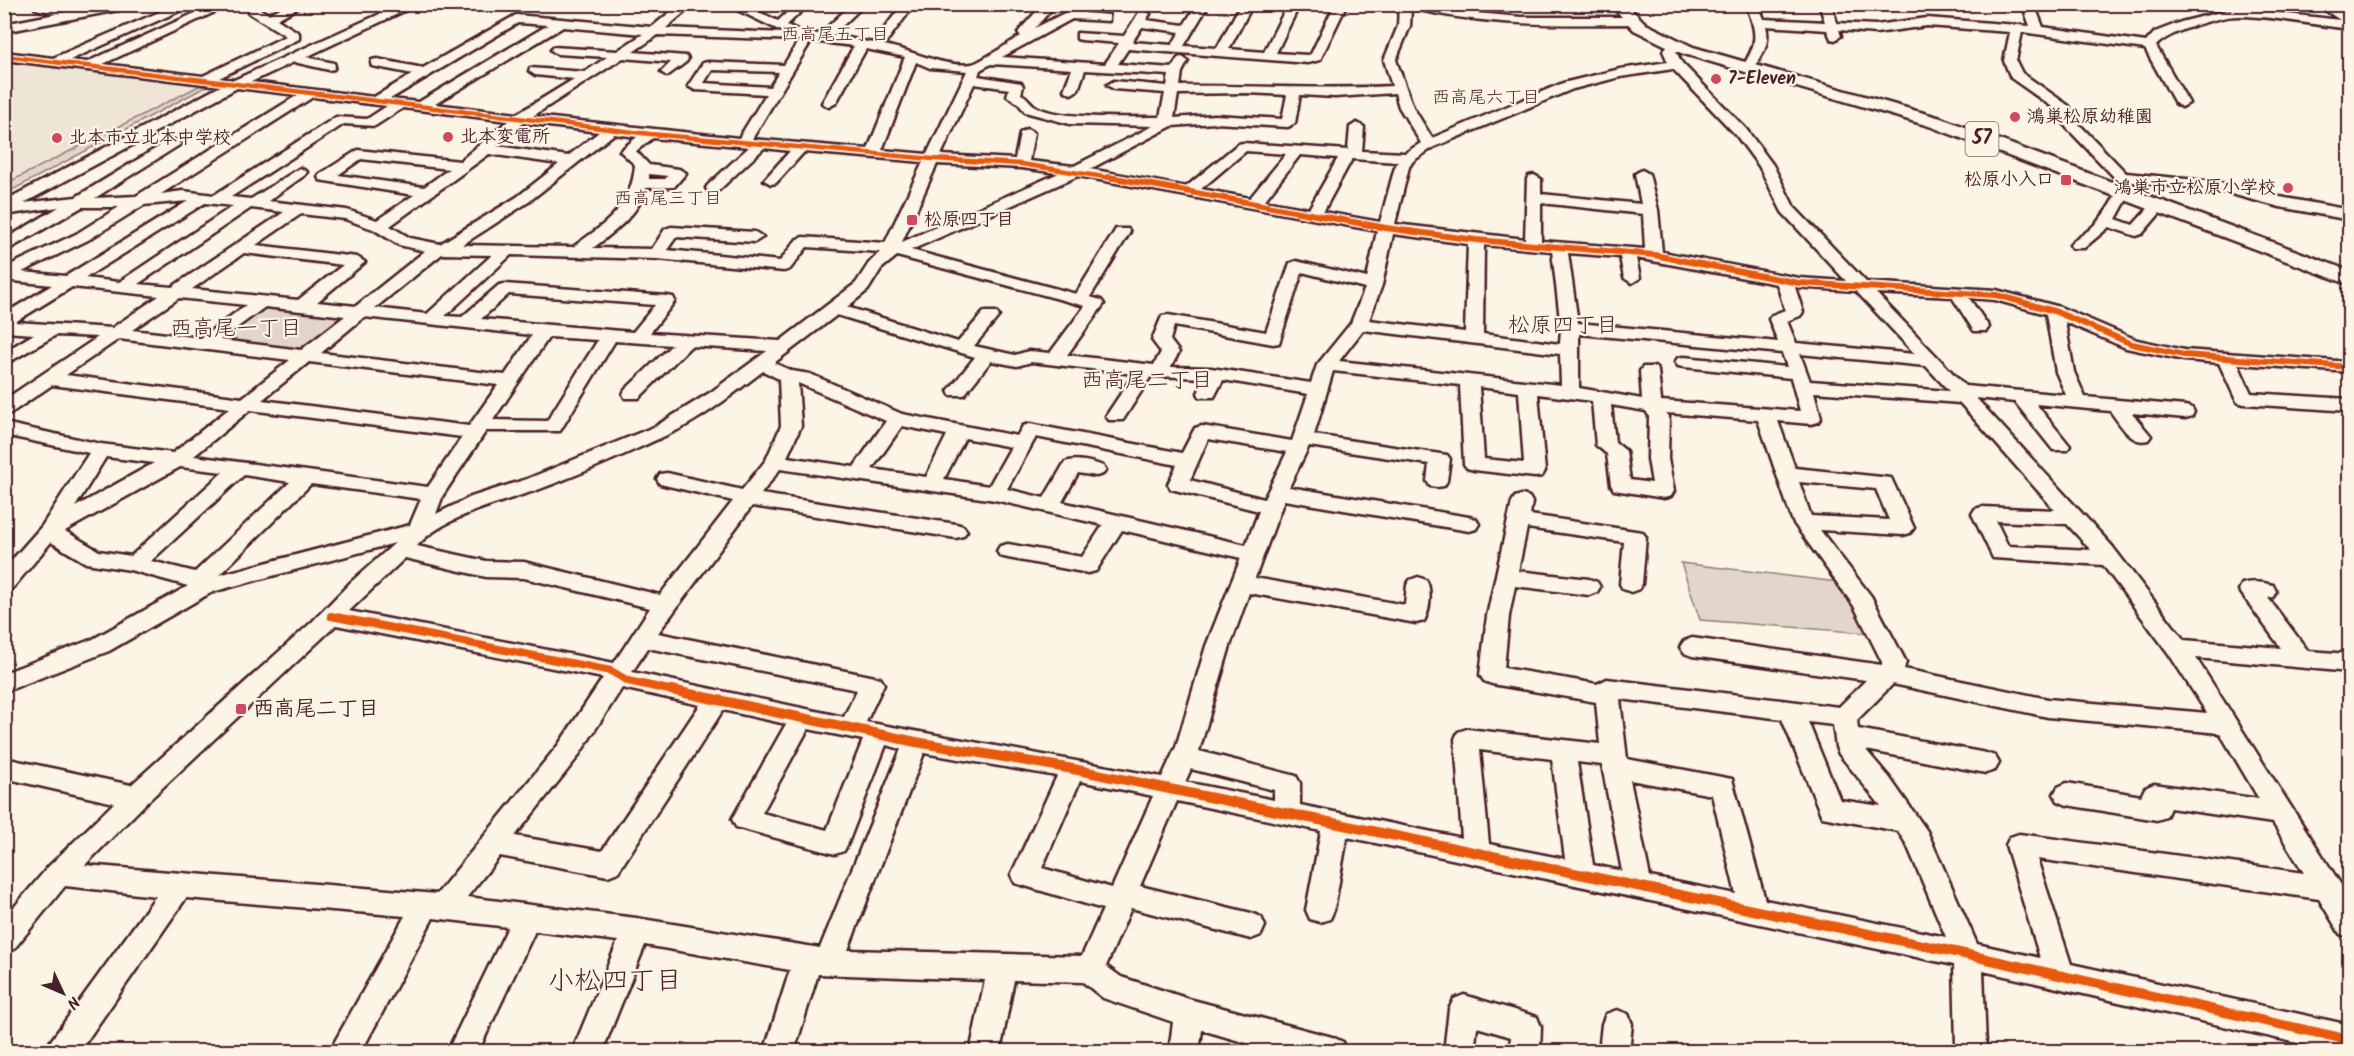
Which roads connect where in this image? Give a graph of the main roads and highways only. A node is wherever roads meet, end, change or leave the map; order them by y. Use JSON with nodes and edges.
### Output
{"nodes":[{"id":1,"x":1617,"y":4,"type":"edge"},
{"id":2,"x":2349,"y":279,"type":"edge"}],
"edges":[{"from":1,"to":2,"type":"main road","number":"57"}]}
